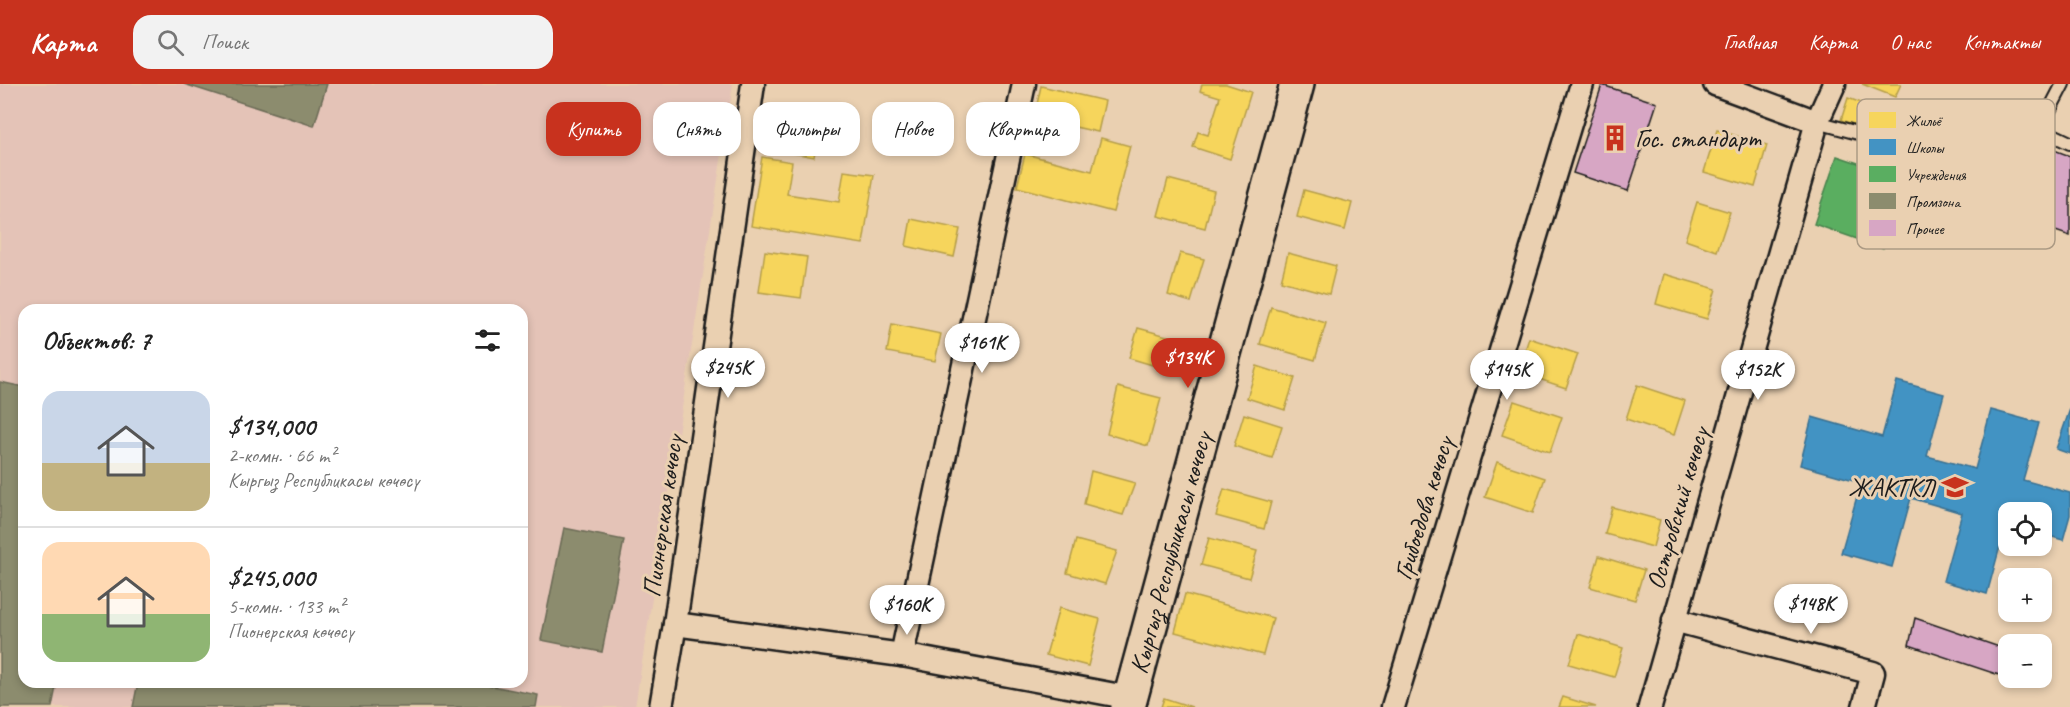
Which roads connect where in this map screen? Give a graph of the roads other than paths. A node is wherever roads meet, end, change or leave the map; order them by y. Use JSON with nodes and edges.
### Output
{"nodes":[{"id":1,"x":753,"y":84,"type":"edge"},
{"id":2,"x":1024,"y":84,"type":"edge"},
{"id":3,"x":1297,"y":84,"type":"edge"},
{"id":4,"x":1582,"y":84,"type":"edge"},
{"id":5,"x":1715,"y":84,"type":"edge"},
{"id":6,"x":1834,"y":84,"type":"edge"},
{"id":7,"x":2063,"y":84,"type":"edge"},
{"id":8,"x":2055,"y":99,"type":"edge"},
{"id":9,"x":1817,"y":122,"type":"junction"},
{"id":10,"x":1857,"y":133,"type":"edge"},
{"id":11,"x":2055,"y":136,"type":"edge"},
{"id":12,"x":2070,"y":143,"type":"edge"},
{"id":13,"x":1674,"y":620,"type":"junction"},
{"id":14,"x":675,"y":624,"type":"junction"},
{"id":15,"x":902,"y":655,"type":"junction"},
{"id":16,"x":1129,"y":702,"type":"edge"},
{"id":17,"x":661,"y":707,"type":"edge"},
{"id":18,"x":1393,"y":707,"type":"edge"},
{"id":19,"x":1650,"y":707,"type":"edge"},
{"id":20,"x":1864,"y":707,"type":"edge"}],
"edges":[{"from":1,"to":14,"type":"street","name":"Пионерская көчөсү"},
{"from":2,"to":15,"type":"street"},
{"from":3,"to":16,"type":"main road","name":"Кыргыз Республикасы көчөсү"},
{"from":4,"to":18,"type":"street","name":"Грибоедова көчөсү"},
{"from":5,"to":9,"type":"street"},
{"from":6,"to":9,"type":"street","name":"Островский көчөсү"},
{"from":7,"to":8,"type":"lane"},
{"from":9,"to":10,"type":"lane"},
{"from":9,"to":13,"type":"street","name":"Островский көчөсү"},
{"from":11,"to":12,"type":"lane"},
{"from":13,"to":19,"type":"street","name":"Островский көчөсү"},
{"from":13,"to":20,"type":"street"},
{"from":14,"to":15,"type":"street"},
{"from":14,"to":17,"type":"street","name":"Пионерская көчөсү"},
{"from":15,"to":16,"type":"street"}]}
